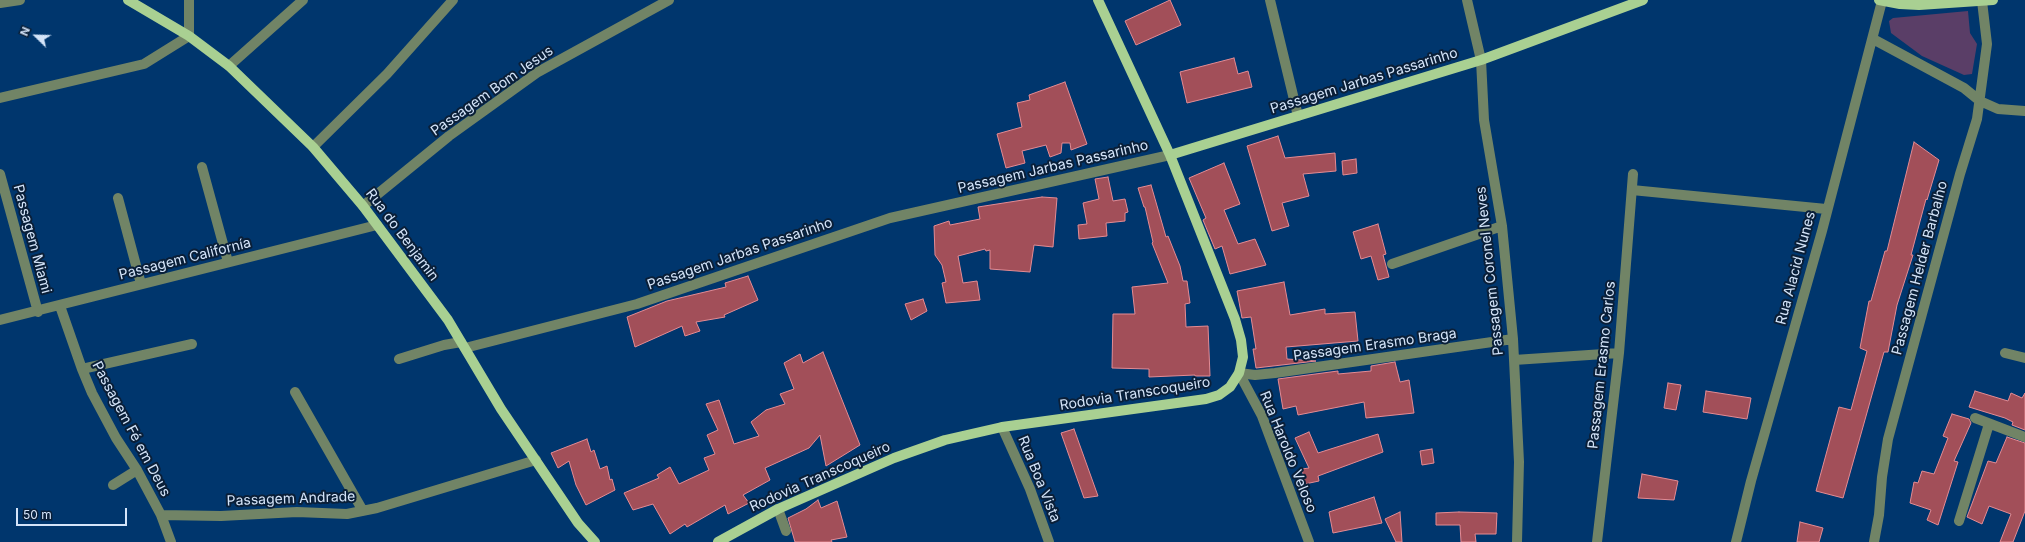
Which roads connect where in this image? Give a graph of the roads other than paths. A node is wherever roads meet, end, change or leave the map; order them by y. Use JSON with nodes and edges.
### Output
{"nodes":[{"id":1,"x":20,"y":0,"type":"edge"},
{"id":2,"x":128,"y":0,"type":"edge"},
{"id":3,"x":189,"y":0,"type":"edge"},
{"id":4,"x":303,"y":0,"type":"edge"},
{"id":5,"x":453,"y":0,"type":"edge"},
{"id":6,"x":668,"y":0,"type":"edge"},
{"id":7,"x":1098,"y":0,"type":"edge"},
{"id":8,"x":1270,"y":0,"type":"edge"},
{"id":9,"x":1467,"y":0,"type":"edge"},
{"id":10,"x":1643,"y":0,"type":"edge"},
{"id":11,"x":1993,"y":0,"type":"edge"},
{"id":12,"x":1881,"y":1,"type":"edge"},
{"id":13,"x":1982,"y":1,"type":"junction"},
{"id":14,"x":1920,"y":2,"type":"edge"},
{"id":15,"x":0,"y":3,"type":"edge"},
{"id":16,"x":189,"y":36,"type":"junction"},
{"id":17,"x":1872,"y":39,"type":"junction"},
{"id":18,"x":1481,"y":60,"type":"junction"},
{"id":19,"x":229,"y":66,"type":"junction"},
{"id":20,"x":0,"y":98,"type":"edge"},
{"id":21,"x":1980,"y":101,"type":"junction"},
{"id":22,"x":2025,"y":111,"type":"edge"},
{"id":23,"x":1298,"y":116,"type":"junction"},
{"id":24,"x":313,"y":147,"type":"junction"},
{"id":25,"x":1170,"y":155,"type":"junction"},
{"id":26,"x":202,"y":167,"type":"dead end"},
{"id":27,"x":0,"y":174,"type":"edge"},
{"id":28,"x":1633,"y":174,"type":"dead end"},
{"id":29,"x":1632,"y":190,"type":"junction"},
{"id":30,"x":118,"y":198,"type":"dead end"},
{"id":31,"x":363,"y":206,"type":"junction"},
{"id":32,"x":1826,"y":209,"type":"junction"},
{"id":33,"x":377,"y":225,"type":"junction"},
{"id":34,"x":1502,"y":226,"type":"junction"},
{"id":35,"x":228,"y":262,"type":"junction"},
{"id":36,"x":1392,"y":264,"type":"dead end"},
{"id":37,"x":141,"y":284,"type":"junction"},
{"id":38,"x":60,"y":306,"type":"junction"},
{"id":39,"x":38,"y":312,"type":"junction"},
{"id":40,"x":0,"y":320,"type":"edge"},
{"id":41,"x":1514,"y":339,"type":"junction"},
{"id":42,"x":192,"y":344,"type":"dead end"},
{"id":43,"x":463,"y":345,"type":"junction"},
{"id":44,"x":1619,"y":353,"type":"junction"},
{"id":45,"x":2005,"y":353,"type":"dead end"},
{"id":46,"x":2025,"y":358,"type":"edge"},
{"id":47,"x":399,"y":359,"type":"dead end"},
{"id":48,"x":1514,"y":360,"type":"junction"},
{"id":49,"x":82,"y":369,"type":"junction"},
{"id":50,"x":1239,"y":373,"type":"junction"},
{"id":51,"x":295,"y":392,"type":"dead end"},
{"id":52,"x":1975,"y":418,"type":"dead end"},
{"id":53,"x":1989,"y":424,"type":"junction"},
{"id":54,"x":1002,"y":427,"type":"junction"},
{"id":55,"x":2025,"y":438,"type":"edge"},
{"id":56,"x":536,"y":460,"type":"junction"},
{"id":57,"x":138,"y":470,"type":"junction"},
{"id":58,"x":114,"y":485,"type":"dead end"},
{"id":59,"x":778,"y":509,"type":"junction"},
{"id":60,"x":363,"y":511,"type":"junction"},
{"id":61,"x":161,"y":515,"type":"junction"},
{"id":62,"x":1959,"y":521,"type":"dead end"},
{"id":63,"x":786,"y":532,"type":"dead end"},
{"id":64,"x":171,"y":542,"type":"edge"},
{"id":65,"x":595,"y":542,"type":"edge"},
{"id":66,"x":718,"y":542,"type":"edge"},
{"id":67,"x":1049,"y":542,"type":"edge"},
{"id":68,"x":1309,"y":542,"type":"edge"},
{"id":69,"x":1517,"y":542,"type":"edge"},
{"id":70,"x":1597,"y":542,"type":"edge"},
{"id":71,"x":1736,"y":542,"type":"edge"},
{"id":72,"x":1874,"y":542,"type":"edge"}],
"edges":[{"from":1,"to":15,"type":"street"},
{"from":2,"to":16,"type":"main road","name":"Rua do Benjamin"},
{"from":3,"to":16,"type":"street"},
{"from":4,"to":19,"type":"street"},
{"from":5,"to":24,"type":"street"},
{"from":6,"to":31,"type":"street","name":"Passagem Bom Jesus"},
{"from":7,"to":25,"type":"main road","name":"Rodovia Transcoqueiro"},
{"from":8,"to":23,"type":"street"},
{"from":9,"to":18,"type":"street","name":"Passagem Coronel Neves"},
{"from":10,"to":18,"type":"main road","name":"Passagem Jarbas Passarinho"},
{"from":11,"to":13,"type":"main road"},
{"from":12,"to":14,"type":"main road"},
{"from":12,"to":17,"type":"street","name":"Rua Alacid Nunes"},
{"from":13,"to":14,"type":"main road"},
{"from":13,"to":21,"type":"street","name":"Passagem Helder Barbalho"},
{"from":16,"to":19,"type":"main road","name":"Rua do Benjamin"},
{"from":16,"to":20,"type":"street"},
{"from":17,"to":21,"type":"street"},
{"from":17,"to":32,"type":"street","name":"Rua Alacid Nunes"},
{"from":18,"to":23,"type":"main road","name":"Passagem Jarbas Passarinho"},
{"from":18,"to":34,"type":"street","name":"Passagem Coronel Neves"},
{"from":19,"to":24,"type":"main road","name":"Rua do Benjamin"},
{"from":21,"to":22,"type":"street"},
{"from":21,"to":72,"type":"street","name":"Passagem Helder Barbalho"},
{"from":23,"to":25,"type":"main road","name":"Passagem Jarbas Passarinho"},
{"from":24,"to":31,"type":"main road","name":"Rua do Benjamin"},
{"from":25,"to":43,"type":"street","name":"Passagem Jarbas Passarinho"},
{"from":25,"to":50,"type":"main road","name":"Rodovia Transcoqueiro"},
{"from":26,"to":35,"type":"street"},
{"from":27,"to":39,"type":"street","name":"Passagem Miami"},
{"from":28,"to":29,"type":"street","name":"Passagem Erasmo Carlos"},
{"from":29,"to":32,"type":"street"},
{"from":29,"to":44,"type":"street","name":"Passagem Erasmo Carlos"},
{"from":30,"to":37,"type":"street"},
{"from":31,"to":33,"type":"main road","name":"Rua do Benjamin"},
{"from":32,"to":71,"type":"street","name":"Rua Alacid Nunes"},
{"from":33,"to":35,"type":"street","name":"Passagem Californía"},
{"from":33,"to":43,"type":"main road","name":"Rua do Benjamin"},
{"from":34,"to":36,"type":"street"},
{"from":34,"to":41,"type":"street","name":"Passagem Coronel Neves"},
{"from":35,"to":37,"type":"street","name":"Passagem Californía"},
{"from":37,"to":38,"type":"street","name":"Passagem Californía"},
{"from":38,"to":39,"type":"street","name":"Passagem Californía"},
{"from":38,"to":49,"type":"street","name":"Passagem Fé em Deus"},
{"from":39,"to":40,"type":"street","name":"Passagem Californía"},
{"from":41,"to":48,"type":"street","name":"Passagem Coronel Neves"},
{"from":41,"to":50,"type":"street","name":"Passagem Erasmo Braga"},
{"from":42,"to":49,"type":"street"},
{"from":43,"to":47,"type":"street","name":"Passagem Jarbas Passarinho"},
{"from":43,"to":56,"type":"main road","name":"Rua do Benjamin"},
{"from":44,"to":48,"type":"street"},
{"from":44,"to":70,"type":"street","name":"Passagem Erasmo Carlos"},
{"from":45,"to":46,"type":"street"},
{"from":48,"to":69,"type":"street","name":"Passagem Coronel Neves"},
{"from":49,"to":57,"type":"street","name":"Passagem Fé em Deus"},
{"from":50,"to":54,"type":"main road","name":"Rodovia Transcoqueiro"},
{"from":50,"to":68,"type":"street","name":"Rua Haroldo Veloso"},
{"from":51,"to":60,"type":"street"},
{"from":52,"to":53,"type":"street"},
{"from":53,"to":55,"type":"street"},
{"from":53,"to":62,"type":"street"},
{"from":54,"to":59,"type":"main road","name":"Rodovia Transcoqueiro"},
{"from":54,"to":67,"type":"street","name":"Rua Boa Vista"},
{"from":56,"to":60,"type":"street","name":"Passagem Andrade"},
{"from":56,"to":65,"type":"main road","name":"Rua do Benjamin"},
{"from":57,"to":58,"type":"street"},
{"from":57,"to":61,"type":"street","name":"Passagem Fé em Deus"},
{"from":59,"to":63,"type":"street"},
{"from":59,"to":66,"type":"main road","name":"Rodovia Transcoqueiro"},
{"from":60,"to":61,"type":"street","name":"Passagem Andrade"},
{"from":61,"to":64,"type":"street","name":"Passagem Fé em Deus"}]}
